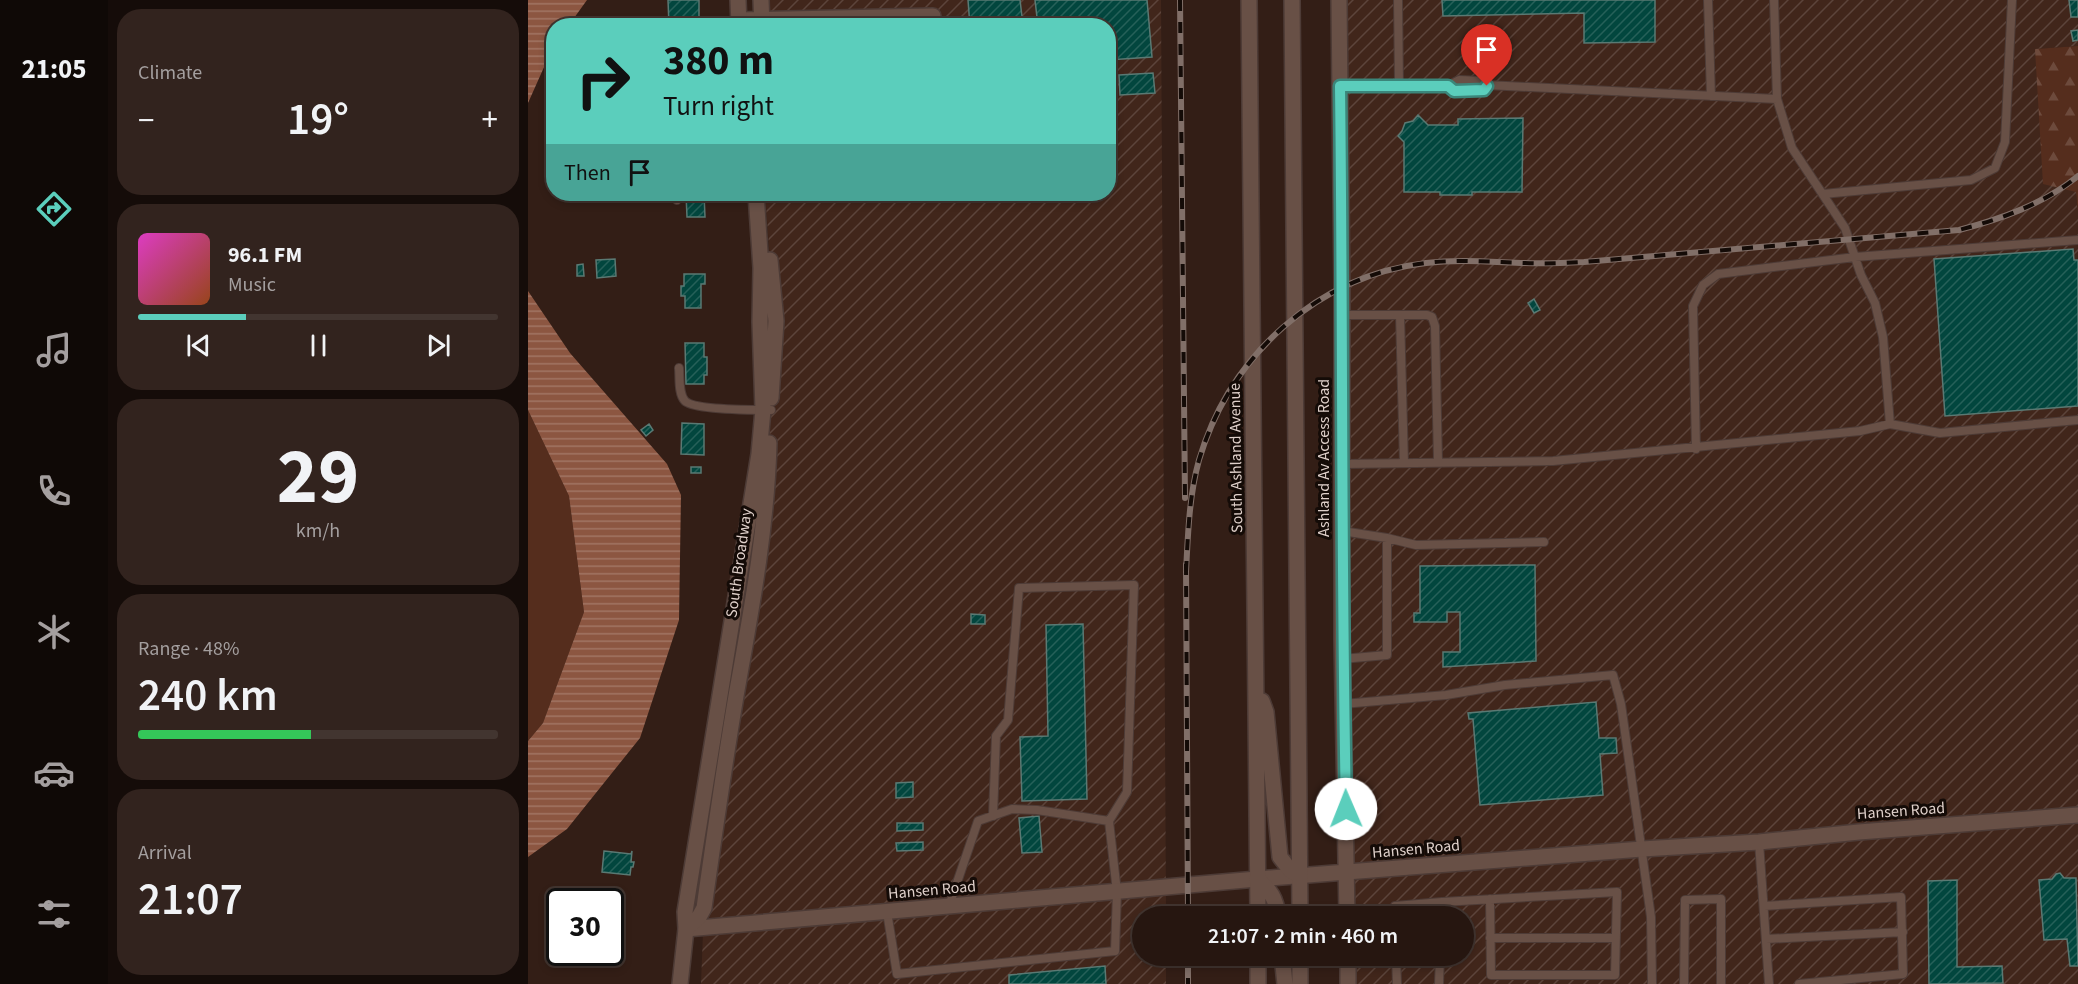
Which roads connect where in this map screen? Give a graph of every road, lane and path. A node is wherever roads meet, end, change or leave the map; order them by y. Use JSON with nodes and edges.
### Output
{"nodes":[{"id":1,"x":738,"y":0,"type":"edge"},
{"id":2,"x":761,"y":0,"type":"edge"},
{"id":3,"x":1249,"y":0,"type":"edge"},
{"id":4,"x":1292,"y":0,"type":"edge"},
{"id":5,"x":1339,"y":0,"type":"edge"},
{"id":6,"x":1398,"y":0,"type":"edge"},
{"id":7,"x":1708,"y":0,"type":"edge"},
{"id":8,"x":1774,"y":0,"type":"edge"},
{"id":9,"x":2012,"y":0,"type":"edge"},
{"id":10,"x":933,"y":16,"type":"dead end"},
{"id":11,"x":738,"y":18,"type":"edge"},
{"id":12,"x":762,"y":18,"type":"edge"},
{"id":13,"x":884,"y":18,"type":"edge"},
{"id":14,"x":1340,"y":86,"type":"junction"},
{"id":15,"x":1399,"y":86,"type":"junction"},
{"id":16,"x":1711,"y":96,"type":"junction"},
{"id":17,"x":1777,"y":99,"type":"junction"},
{"id":18,"x":1823,"y":194,"type":"junction"},
{"id":19,"x":756,"y":201,"type":"edge"},
{"id":20,"x":766,"y":201,"type":"edge"},
{"id":21,"x":2078,"y":240,"type":"edge"},
{"id":22,"x":1855,"y":257,"type":"junction"},
{"id":23,"x":1342,"y":315,"type":"junction"},
{"id":24,"x":1400,"y":315,"type":"junction"},
{"id":25,"x":679,"y":368,"type":"dead end"},
{"id":26,"x":767,"y":410,"type":"junction"},
{"id":27,"x":2078,"y":420,"type":"edge"},
{"id":28,"x":1890,"y":424,"type":"junction"},
{"id":29,"x":1696,"y":448,"type":"junction"},
{"id":30,"x":1438,"y":462,"type":"junction"},
{"id":31,"x":1404,"y":463,"type":"junction"},
{"id":32,"x":1342,"y":464,"type":"junction"},
{"id":33,"x":1342,"y":531,"type":"junction"},
{"id":34,"x":1387,"y":537,"type":"junction"},
{"id":35,"x":1544,"y":542,"type":"dead end"},
{"id":36,"x":1342,"y":659,"type":"junction"},
{"id":37,"x":1256,"y":682,"type":"junction"},
{"id":38,"x":1343,"y":704,"type":"junction"},
{"id":39,"x":2078,"y":815,"type":"edge"},
{"id":40,"x":993,"y":816,"type":"junction"},
{"id":41,"x":1109,"y":820,"type":"junction"},
{"id":42,"x":1759,"y":842,"type":"junction"},
{"id":43,"x":1642,"y":849,"type":"junction"},
{"id":44,"x":1347,"y":873,"type":"junction"},
{"id":45,"x":1300,"y":876,"type":"junction"},
{"id":46,"x":1257,"y":879,"type":"junction"},
{"id":47,"x":1117,"y":892,"type":"junction"},
{"id":48,"x":1490,"y":899,"type":"junction"},
{"id":49,"x":1442,"y":902,"type":"junction"},
{"id":50,"x":949,"y":906,"type":"junction"},
{"id":51,"x":1258,"y":906,"type":"edge"},
{"id":52,"x":1276,"y":906,"type":"edge"},
{"id":53,"x":1300,"y":906,"type":"edge"},
{"id":54,"x":1347,"y":906,"type":"edge"},
{"id":55,"x":1395,"y":906,"type":"edge"},
{"id":56,"x":1442,"y":906,"type":"edge"},
{"id":57,"x":1764,"y":906,"type":"junction"},
{"id":58,"x":887,"y":912,"type":"junction"},
{"id":59,"x":686,"y":929,"type":"junction"},
{"id":60,"x":1903,"y":932,"type":"junction"},
{"id":61,"x":1490,"y":938,"type":"junction"},
{"id":62,"x":1616,"y":938,"type":"junction"},
{"id":63,"x":1766,"y":939,"type":"junction"},
{"id":64,"x":1258,"y":966,"type":"edge"},
{"id":65,"x":1283,"y":966,"type":"edge"},
{"id":66,"x":1300,"y":966,"type":"edge"},
{"id":67,"x":1348,"y":966,"type":"edge"},
{"id":68,"x":1396,"y":966,"type":"edge"},
{"id":69,"x":1440,"y":966,"type":"edge"},
{"id":70,"x":680,"y":984,"type":"edge"},
{"id":71,"x":1258,"y":984,"type":"edge"},
{"id":72,"x":1285,"y":984,"type":"edge"},
{"id":73,"x":1300,"y":984,"type":"edge"},
{"id":74,"x":1348,"y":984,"type":"edge"},
{"id":75,"x":1397,"y":984,"type":"edge"},
{"id":76,"x":1439,"y":984,"type":"edge"},
{"id":77,"x":1652,"y":984,"type":"edge"},
{"id":78,"x":1684,"y":984,"type":"edge"},
{"id":79,"x":1721,"y":984,"type":"edge"},
{"id":80,"x":1769,"y":984,"type":"edge"},
{"id":81,"x":1799,"y":984,"type":"edge"}],
"edges":[{"from":1,"to":11,"type":"street"},
{"from":2,"to":12,"type":"street"},
{"from":3,"to":37,"type":"street","name":"South Ashland Avenue"},
{"from":4,"to":45,"type":"street"},
{"from":5,"to":14,"type":"street","name":"Ashland Av Access Road"},
{"from":6,"to":15,"type":"lane"},
{"from":7,"to":16,"type":"lane"},
{"from":8,"to":17,"type":"lane"},
{"from":9,"to":18,"type":"lane"},
{"from":10,"to":13,"type":"street"},
{"from":14,"to":15,"type":"lane"},
{"from":14,"to":23,"type":"street","name":"Ashland Av Access Road"},
{"from":15,"to":16,"type":"lane"},
{"from":16,"to":17,"type":"lane"},
{"from":17,"to":18,"type":"lane"},
{"from":18,"to":22,"type":"lane"},
{"from":19,"to":26,"type":"street","name":"South Broadway"},
{"from":20,"to":26,"type":"street","name":"South Broadway"},
{"from":21,"to":22,"type":"lane"},
{"from":22,"to":28,"type":"lane"},
{"from":22,"to":29,"type":"lane"},
{"from":23,"to":24,"type":"lane"},
{"from":23,"to":32,"type":"street","name":"Ashland Av Access Road"},
{"from":24,"to":30,"type":"lane"},
{"from":24,"to":31,"type":"lane"},
{"from":25,"to":26,"type":"lane"},
{"from":26,"to":59,"type":"street","name":"South Broadway"},
{"from":27,"to":28,"type":"lane"},
{"from":28,"to":29,"type":"lane"},
{"from":29,"to":30,"type":"lane"},
{"from":30,"to":31,"type":"lane"},
{"from":31,"to":32,"type":"lane"},
{"from":32,"to":33,"type":"street","name":"Ashland Av Access Road"},
{"from":33,"to":34,"type":"lane"},
{"from":33,"to":36,"type":"street","name":"Ashland Av Access Road"},
{"from":34,"to":35,"type":"lane"},
{"from":34,"to":36,"type":"lane"},
{"from":36,"to":38,"type":"street","name":"Ashland Av Access Road"},
{"from":37,"to":45,"type":"street"},
{"from":37,"to":46,"type":"street","name":"South Ashland Avenue"},
{"from":38,"to":43,"type":"lane"},
{"from":38,"to":44,"type":"street","name":"Ashland Av Access Road"},
{"from":39,"to":42,"type":"street","name":"Hansen Road"},
{"from":40,"to":41,"type":"lane"},
{"from":40,"to":41,"type":"lane"},
{"from":40,"to":50,"type":"lane"},
{"from":41,"to":47,"type":"lane"},
{"from":42,"to":43,"type":"street","name":"Hansen Road"},
{"from":42,"to":57,"type":"lane"},
{"from":43,"to":44,"type":"street","name":"Hansen Road"},
{"from":43,"to":77,"type":"lane"},
{"from":44,"to":45,"type":"street","name":"Hansen Road"},
{"from":44,"to":54,"type":"street","name":"Ashland Av Access Road"},
{"from":45,"to":46,"type":"street","name":"Hansen Road"},
{"from":45,"to":53,"type":"street"},
{"from":46,"to":47,"type":"street","name":"Hansen Road"},
{"from":46,"to":51,"type":"street","name":"South Ashland Avenue"},
{"from":46,"to":52,"type":"street"},
{"from":47,"to":50,"type":"street","name":"Hansen Road"},
{"from":47,"to":58,"type":"lane"},
{"from":48,"to":49,"type":"lane"},
{"from":48,"to":61,"type":"lane"},
{"from":48,"to":62,"type":"lane"},
{"from":49,"to":55,"type":"lane"},
{"from":49,"to":56,"type":"lane"},
{"from":50,"to":58,"type":"street","name":"Hansen Road"},
{"from":57,"to":60,"type":"lane"},
{"from":57,"to":63,"type":"lane"},
{"from":58,"to":59,"type":"street","name":"Hansen Road"},
{"from":59,"to":70,"type":"street"},
{"from":60,"to":63,"type":"lane"},
{"from":60,"to":81,"type":"lane"},
{"from":61,"to":62,"type":"lane"},
{"from":61,"to":62,"type":"lane"},
{"from":63,"to":80,"type":"lane"},
{"from":64,"to":71,"type":"street"},
{"from":65,"to":72,"type":"street"},
{"from":66,"to":73,"type":"street"},
{"from":67,"to":74,"type":"street"},
{"from":68,"to":75,"type":"lane"},
{"from":69,"to":76,"type":"lane"},
{"from":78,"to":79,"type":"lane"}]}
